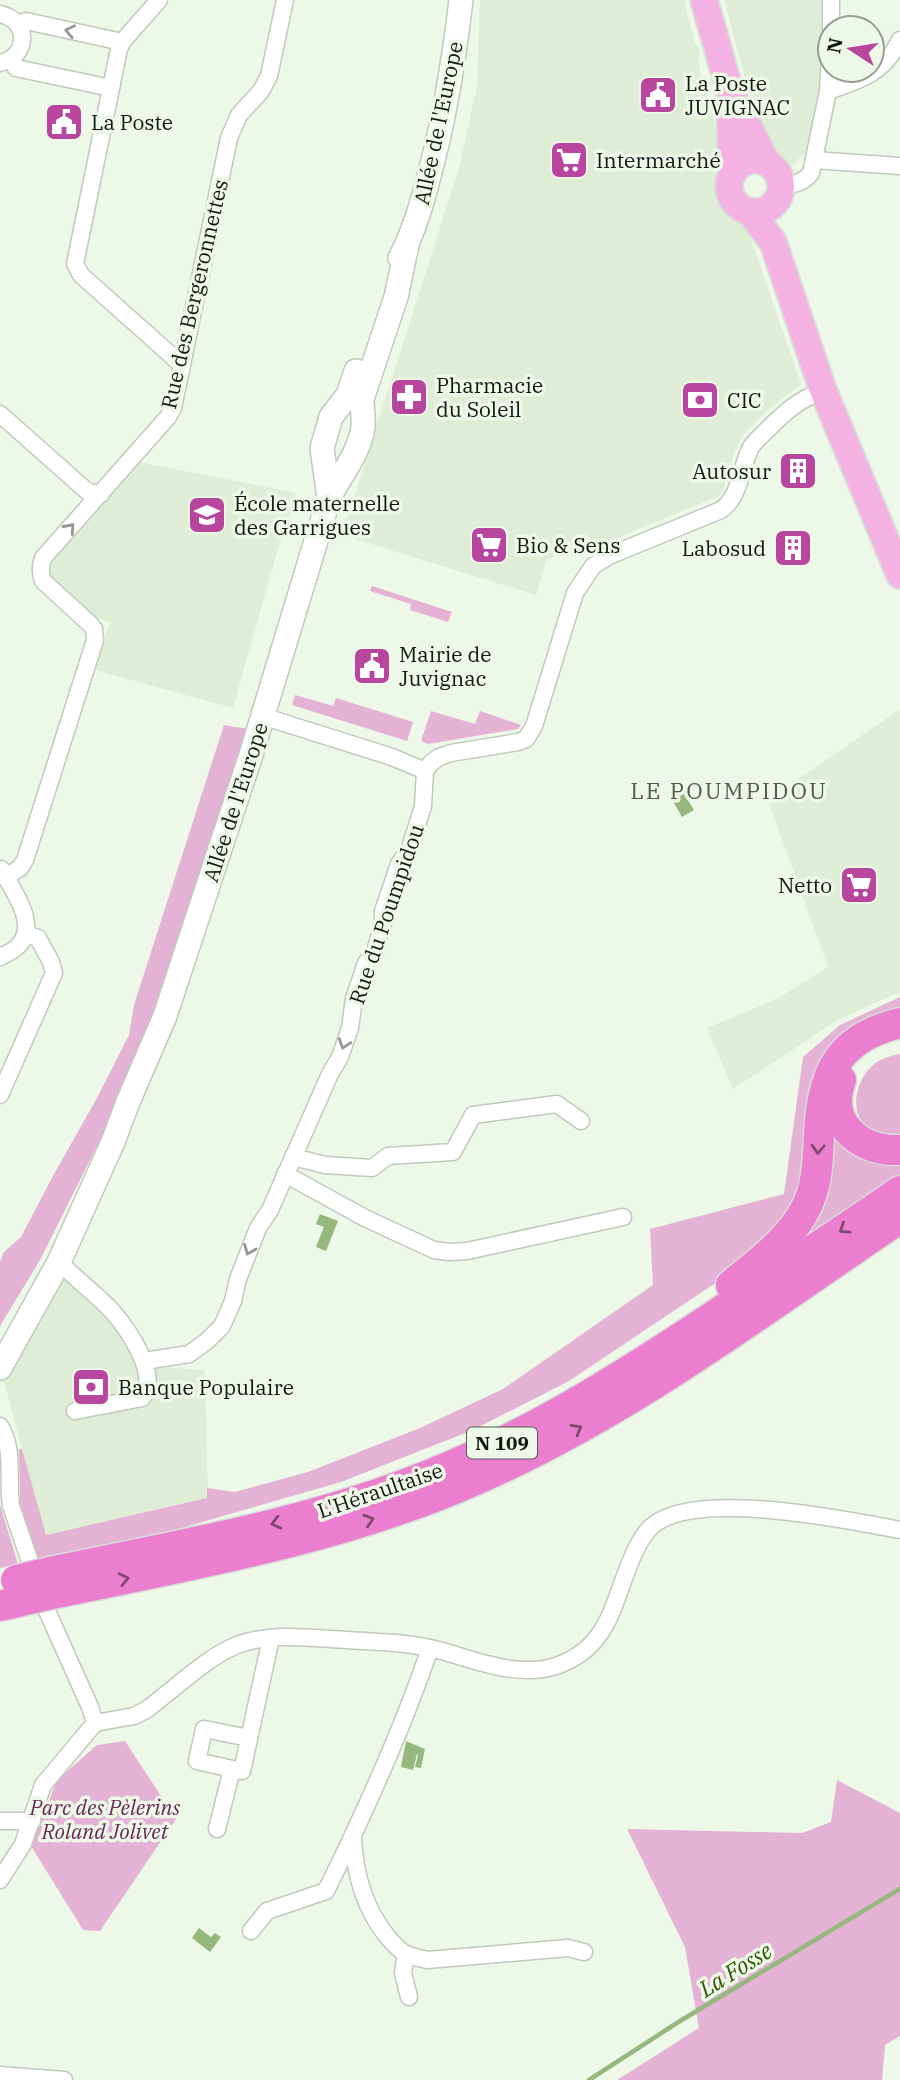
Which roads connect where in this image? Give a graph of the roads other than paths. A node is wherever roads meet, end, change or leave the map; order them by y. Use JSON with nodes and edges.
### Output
{"nodes":[{"id":1,"x":159,"y":0,"type":"edge"},
{"id":2,"x":285,"y":0,"type":"edge"},
{"id":3,"x":461,"y":0,"type":"edge"},
{"id":4,"x":704,"y":0,"type":"edge"},
{"id":5,"x":3,"y":10,"type":"edge"},
{"id":6,"x":18,"y":25,"type":"junction"},
{"id":7,"x":900,"y":40,"type":"edge"},
{"id":8,"x":122,"y":42,"type":"junction"},
{"id":9,"x":5,"y":62,"type":"edge"},
{"id":10,"x":828,"y":84,"type":"edge"},
{"id":11,"x":111,"y":88,"type":"junction"},
{"id":12,"x":729,"y":88,"type":"junction"},
{"id":13,"x":828,"y":91,"type":"junction"},
{"id":14,"x":814,"y":160,"type":"junction"},
{"id":15,"x":766,"y":162,"type":"junction"},
{"id":16,"x":900,"y":166,"type":"edge"},
{"id":17,"x":732,"y":174,"type":"junction"},
{"id":18,"x":778,"y":194,"type":"junction"},
{"id":19,"x":750,"y":212,"type":"junction"},
{"id":20,"x":774,"y":242,"type":"junction"},
{"id":21,"x":181,"y":365,"type":"junction"},
{"id":22,"x":823,"y":390,"type":"junction"},
{"id":23,"x":352,"y":406,"type":"junction"},
{"id":24,"x":0,"y":414,"type":"edge"},
{"id":25,"x":335,"y":464,"type":"junction"},
{"id":26,"x":101,"y":494,"type":"junction"},
{"id":27,"x":900,"y":575,"type":"edge"},
{"id":28,"x":262,"y":716,"type":"junction"},
{"id":29,"x":425,"y":771,"type":"junction"},
{"id":30,"x":2,"y":872,"type":"edge"},
{"id":31,"x":25,"y":934,"type":"junction"},
{"id":32,"x":0,"y":957,"type":"edge"},
{"id":33,"x":900,"y":1023,"type":"edge"},
{"id":34,"x":900,"y":1037,"type":"edge"},
{"id":35,"x":0,"y":1095,"type":"edge"},
{"id":36,"x":128,"y":1102,"type":"junction"},
{"id":37,"x":581,"y":1121,"type":"dead end"},
{"id":38,"x":900,"y":1150,"type":"edge"},
{"id":39,"x":293,"y":1157,"type":"junction"},
{"id":40,"x":285,"y":1174,"type":"junction"},
{"id":41,"x":900,"y":1191,"type":"edge"},
{"id":42,"x":623,"y":1217,"type":"dead end"},
{"id":43,"x":900,"y":1218,"type":"edge"},
{"id":44,"x":900,"y":1239,"type":"edge"},
{"id":45,"x":59,"y":1262,"type":"junction"},
{"id":46,"x":0,"y":1337,"type":"edge"},
{"id":47,"x":144,"y":1361,"type":"junction"},
{"id":48,"x":0,"y":1368,"type":"edge"},
{"id":49,"x":656,"y":1383,"type":"junction"},
{"id":50,"x":75,"y":1411,"type":"dead end"},
{"id":51,"x":0,"y":1426,"type":"edge"},
{"id":52,"x":317,"y":1512,"type":"junction"},
{"id":53,"x":900,"y":1530,"type":"edge"},
{"id":54,"x":54,"y":1583,"type":"junction"},
{"id":55,"x":9,"y":1592,"type":"edge"},
{"id":56,"x":271,"y":1638,"type":"junction"},
{"id":57,"x":430,"y":1648,"type":"junction"},
{"id":58,"x":95,"y":1723,"type":"junction"},
{"id":59,"x":249,"y":1738,"type":"junction"},
{"id":60,"x":232,"y":1769,"type":"junction"},
{"id":61,"x":0,"y":1821,"type":"edge"},
{"id":62,"x":32,"y":1821,"type":"junction"},
{"id":63,"x":217,"y":1829,"type":"dead end"},
{"id":64,"x":353,"y":1836,"type":"junction"},
{"id":65,"x":0,"y":1880,"type":"edge"},
{"id":66,"x":251,"y":1931,"type":"dead end"},
{"id":67,"x":584,"y":1952,"type":"dead end"},
{"id":68,"x":406,"y":1954,"type":"junction"},
{"id":69,"x":409,"y":1997,"type":"dead end"},
{"id":70,"x":0,"y":2075,"type":"edge"},
{"id":71,"x":64,"y":2080,"type":"edge"}],
"edges":[{"from":1,"to":8,"type":"street"},
{"from":2,"to":21,"type":"street","name":"Rue des Bergeronnettes"},
{"from":3,"to":23,"type":"street","name":"Allée de l'Europe"},
{"from":4,"to":12,"type":"main road"},
{"from":5,"to":6,"type":"street"},
{"from":8,"to":6,"type":"street","one_way":true},
{"from":6,"to":9,"type":"street"},
{"from":7,"to":13,"type":"street"},
{"from":8,"to":11,"type":"street"},
{"from":9,"to":11,"type":"street"},
{"from":10,"to":13,"type":"street"},
{"from":11,"to":21,"type":"street"},
{"from":12,"to":15,"type":"main road"},
{"from":12,"to":17,"type":"main road"},
{"from":13,"to":14,"type":"street"},
{"from":14,"to":16,"type":"street"},
{"from":14,"to":18,"type":"street"},
{"from":15,"to":17,"type":"main road"},
{"from":15,"to":18,"type":"main road"},
{"from":17,"to":19,"type":"main road"},
{"from":18,"to":19,"type":"main road"},
{"from":18,"to":20,"type":"main road"},
{"from":19,"to":20,"type":"main road"},
{"from":20,"to":22,"type":"main road"},
{"from":21,"to":26,"type":"street","name":"Rue des Bergeronnettes"},
{"from":22,"to":27,"type":"main road"},
{"from":22,"to":29,"type":"street"},
{"from":23,"to":25,"type":"street","name":"Allée de l'Europe"},
{"from":23,"to":25,"type":"street","name":"Allée de l'Europe"},
{"from":24,"to":26,"type":"street"},
{"from":25,"to":28,"type":"street","name":"Allée de l'Europe"},
{"from":30,"to":26,"type":"street","name":"Rue des Bergeronnettes","one_way":true},
{"from":28,"to":29,"type":"street"},
{"from":28,"to":36,"type":"street","name":"Allée de l'Europe"},
{"from":29,"to":39,"type":"street","name":"Rue du Poumpidou","one_way":true},
{"from":30,"to":31,"type":"street","name":"Rue des Bergeronnettes"},
{"from":31,"to":32,"type":"street"},
{"from":31,"to":35,"type":"street"},
{"from":33,"to":52,"type":"highway","one_way":true},
{"from":34,"to":38,"type":"highway"},
{"from":36,"to":45,"type":"street","name":"Allée de l'Europe"},
{"from":36,"to":46,"type":"street","name":"Allée de l'Europe"},
{"from":37,"to":39,"type":"street"},
{"from":39,"to":40,"type":"street","name":"Rue du Poumpidou"},
{"from":40,"to":42,"type":"street"},
{"from":40,"to":47,"type":"street","name":"Rue du Poumpidou","one_way":true},
{"from":41,"to":52,"type":"highway","name":"L'Héraultaise","number":"N 109","one_way":true},
{"from":43,"to":49,"type":"highway","name":"L'Héraultaise","number":"N 109"},
{"from":44,"to":49,"type":"highway"},
{"from":45,"to":47,"type":"street"},
{"from":45,"to":48,"type":"street","name":"Allée de l'Europe"},
{"from":47,"to":50,"type":"street"},
{"from":54,"to":49,"type":"highway","name":"L'Héraultaise","number":"N 109","one_way":true},
{"from":51,"to":58,"type":"street"},
{"from":52,"to":54,"type":"highway","name":"L'Héraultaise","number":"N 109","one_way":true},
{"from":53,"to":57,"type":"street"},
{"from":54,"to":55,"type":"highway","name":"L'Héraultaise","number":"N 109","bridge":true},
{"from":56,"to":57,"type":"street"},
{"from":56,"to":58,"type":"street"},
{"from":56,"to":59,"type":"street"},
{"from":57,"to":64,"type":"street"},
{"from":58,"to":62,"type":"street"},
{"from":59,"to":60,"type":"street"},
{"from":59,"to":60,"type":"street"},
{"from":60,"to":63,"type":"street"},
{"from":61,"to":62,"type":"street"},
{"from":62,"to":65,"type":"street"},
{"from":64,"to":66,"type":"street"},
{"from":64,"to":68,"type":"street"},
{"from":67,"to":68,"type":"street"},
{"from":68,"to":69,"type":"street"},
{"from":70,"to":71,"type":"street"}]}
